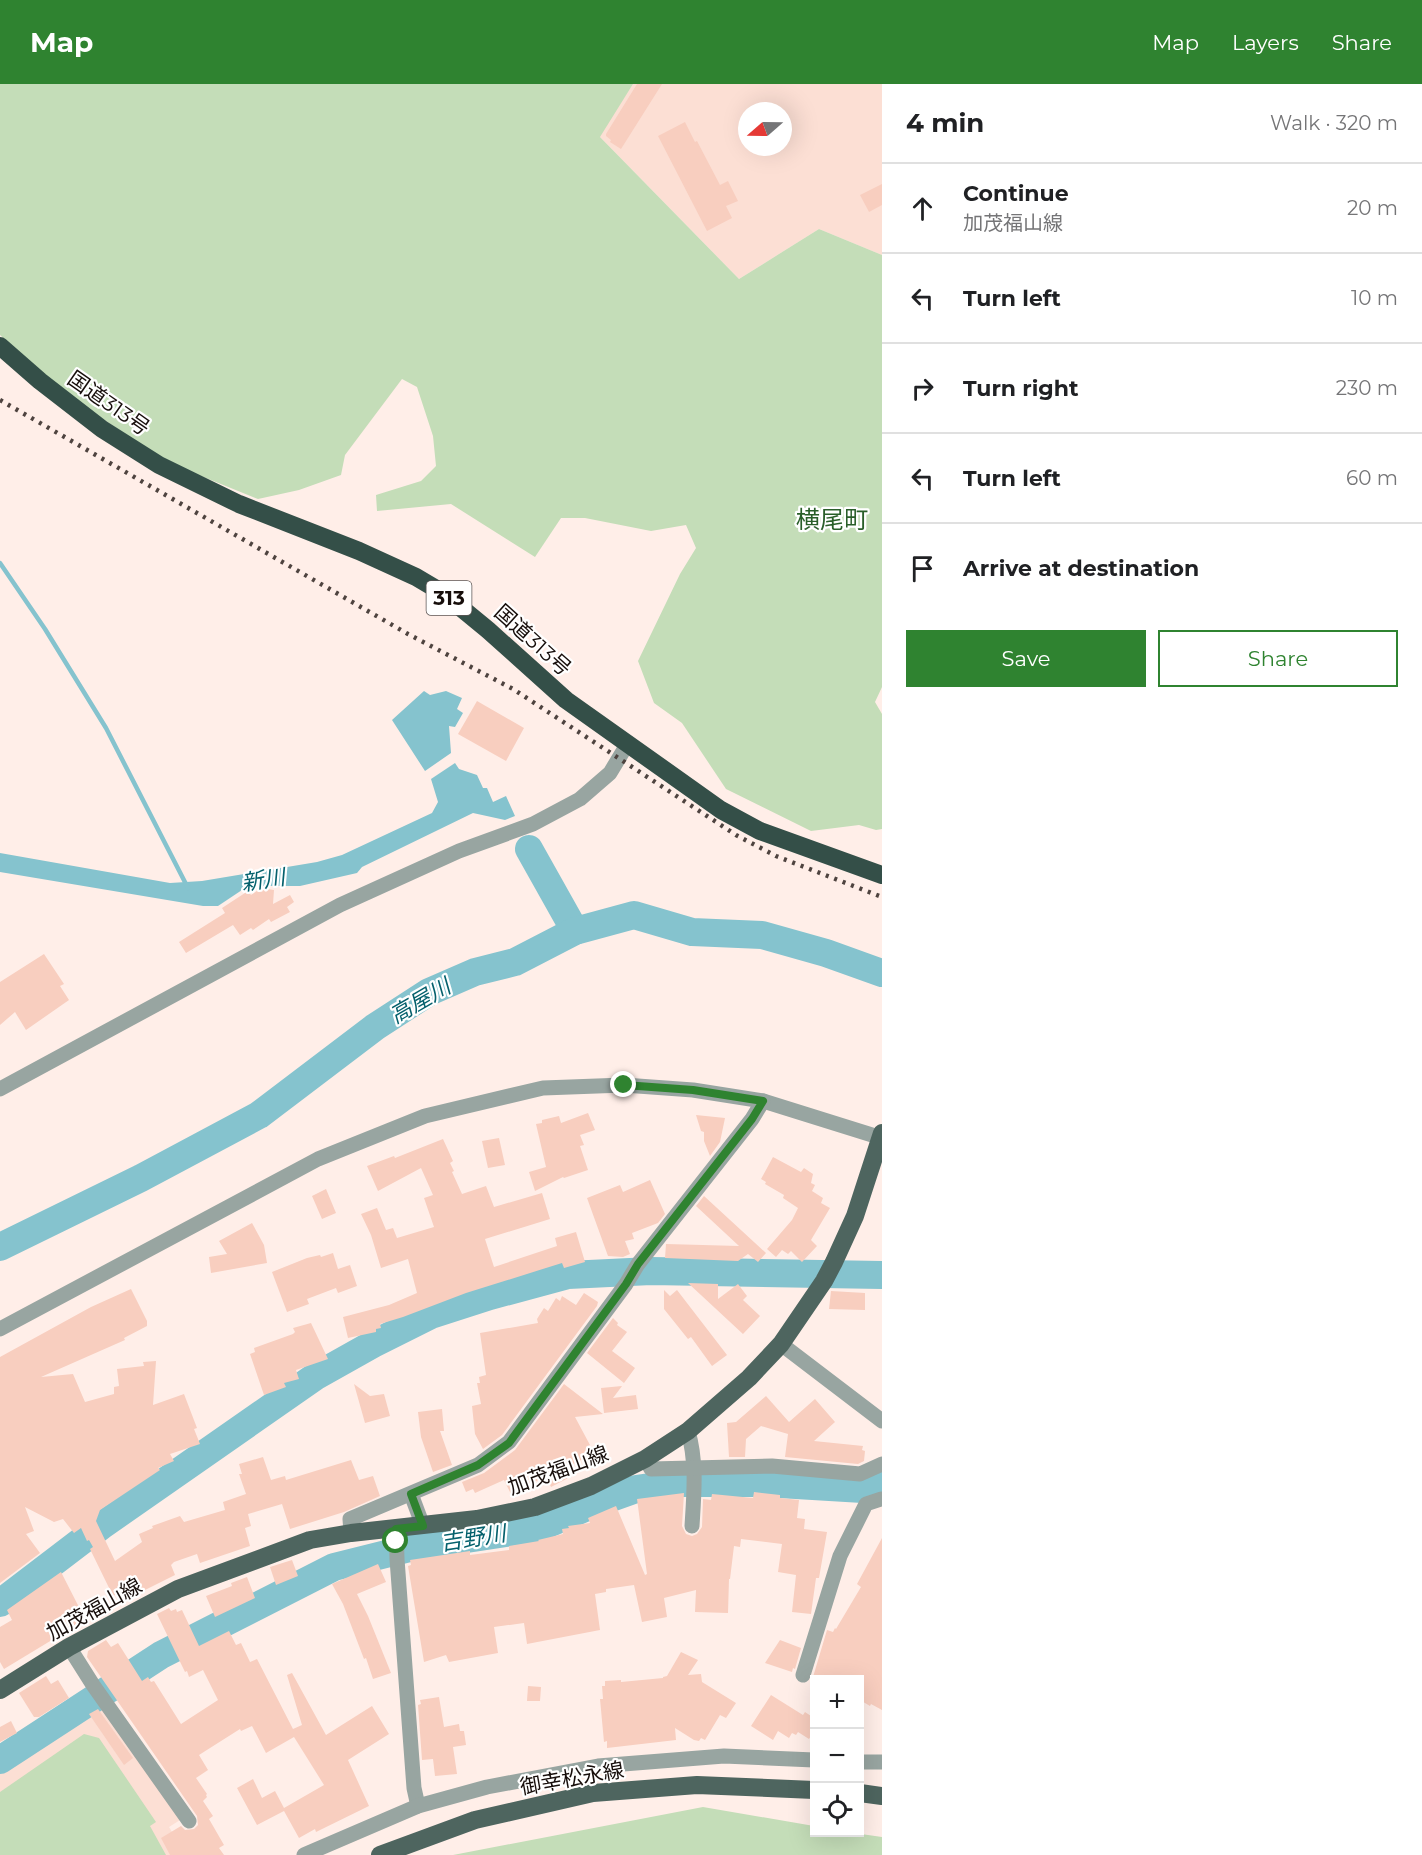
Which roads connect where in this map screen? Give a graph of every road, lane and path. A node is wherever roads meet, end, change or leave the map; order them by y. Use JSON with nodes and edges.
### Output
{"nodes":[{"id":1,"x":0,"y":346,"type":"edge"},
{"id":2,"x":628,"y":743,"type":"junction"},
{"id":3,"x":882,"y":875,"type":"edge"},
{"id":4,"x":0,"y":1089,"type":"edge"},
{"id":5,"x":763,"y":1101,"type":"junction"},
{"id":6,"x":882,"y":1136,"type":"edge"},
{"id":7,"x":0,"y":1329,"type":"edge"},
{"id":8,"x":782,"y":1344,"type":"junction"},
{"id":9,"x":882,"y":1420,"type":"edge"},
{"id":10,"x":688,"y":1431,"type":"junction"},
{"id":11,"x":645,"y":1459,"type":"junction"},
{"id":12,"x":882,"y":1464,"type":"edge"},
{"id":13,"x":694,"y":1472,"type":"junction"},
{"id":14,"x":411,"y":1494,"type":"junction"},
{"id":15,"x":882,"y":1500,"type":"edge"},
{"id":16,"x":423,"y":1526,"type":"junction"},
{"id":17,"x":692,"y":1526,"type":"dead end"},
{"id":18,"x":351,"y":1533,"type":"junction"},
{"id":19,"x":396,"y":1535,"type":"junction"},
{"id":20,"x":69,"y":1647,"type":"junction"},
{"id":21,"x":803,"y":1675,"type":"dead end"},
{"id":22,"x":0,"y":1690,"type":"edge"},
{"id":23,"x":810,"y":1760,"type":"edge"},
{"id":24,"x":864,"y":1761,"type":"edge"},
{"id":25,"x":882,"y":1762,"type":"edge"},
{"id":26,"x":810,"y":1790,"type":"edge"},
{"id":27,"x":864,"y":1794,"type":"edge"},
{"id":28,"x":882,"y":1796,"type":"edge"},
{"id":29,"x":418,"y":1806,"type":"junction"},
{"id":30,"x":189,"y":1821,"type":"dead end"},
{"id":31,"x":304,"y":1855,"type":"edge"},
{"id":32,"x":380,"y":1855,"type":"edge"}],
"edges":[{"from":1,"to":2,"type":"highway","name":"国道313号","number":"313"},
{"from":2,"to":3,"type":"highway","name":"国道313号","number":"313"},
{"from":2,"to":4,"type":"street"},
{"from":5,"to":6,"type":"street"},
{"from":5,"to":7,"type":"street"},
{"from":5,"to":14,"type":"street"},
{"from":6,"to":8,"type":"main road","name":"加茂福山線"},
{"from":8,"to":9,"type":"street"},
{"from":8,"to":10,"type":"main road","name":"加茂福山線"},
{"from":10,"to":11,"type":"main road","name":"加茂福山線"},
{"from":10,"to":13,"type":"street"},
{"from":11,"to":13,"type":"street"},
{"from":11,"to":16,"type":"main road","name":"加茂福山線"},
{"from":12,"to":13,"type":"street"},
{"from":13,"to":17,"type":"street"},
{"from":14,"to":16,"type":"street"},
{"from":14,"to":18,"type":"street"},
{"from":15,"to":21,"type":"street"},
{"from":16,"to":19,"type":"main road","name":"加茂福山線"},
{"from":18,"to":19,"type":"main road","name":"加茂福山線"},
{"from":18,"to":20,"type":"main road","name":"加茂福山線"},
{"from":19,"to":29,"type":"street"},
{"from":20,"to":22,"type":"main road","name":"加茂福山線"},
{"from":20,"to":30,"type":"street"},
{"from":23,"to":29,"type":"street"},
{"from":24,"to":25,"type":"street"},
{"from":26,"to":32,"type":"main road","name":"御幸松永線"},
{"from":27,"to":28,"type":"main road"},
{"from":29,"to":31,"type":"street"}]}
